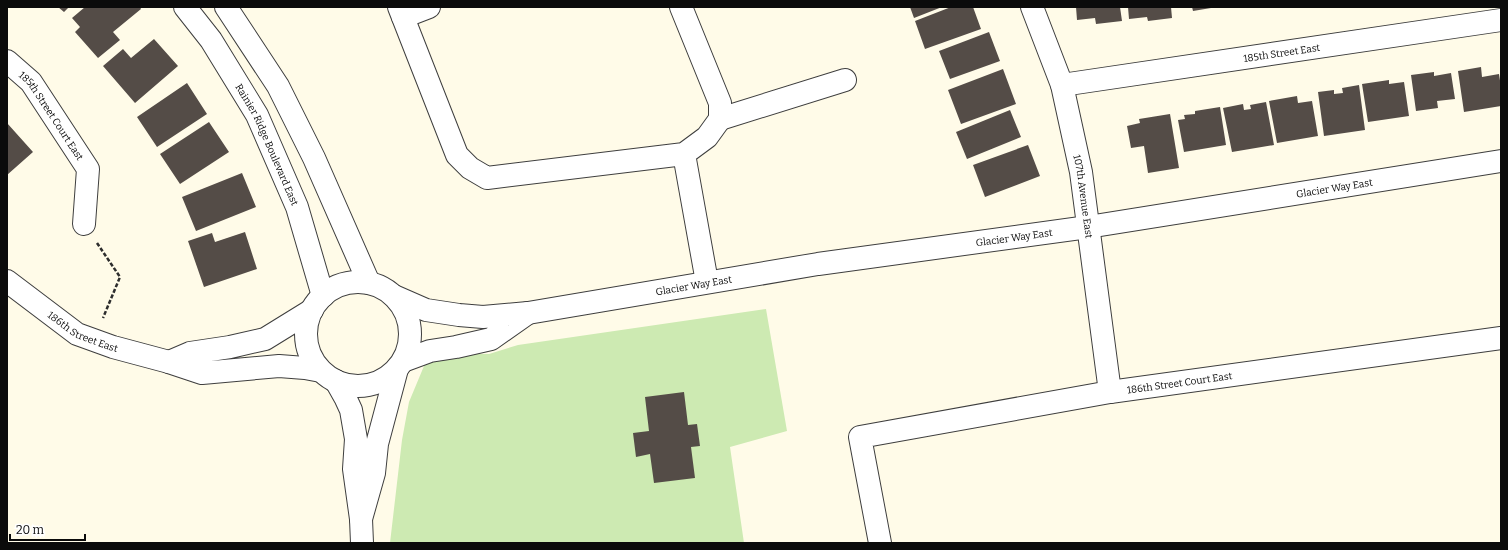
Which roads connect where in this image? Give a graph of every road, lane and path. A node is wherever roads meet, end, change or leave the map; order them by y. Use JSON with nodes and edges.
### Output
{"nodes":[{"id":1,"x":185,"y":7,"type":"edge"},
{"id":2,"x":226,"y":7,"type":"edge"},
{"id":3,"x":429,"y":7,"type":"edge"},
{"id":4,"x":681,"y":7,"type":"edge"},
{"id":5,"x":1032,"y":7,"type":"edge"},
{"id":6,"x":401,"y":12,"type":"edge"},
{"id":7,"x":1501,"y":20,"type":"edge"},
{"id":8,"x":7,"y":61,"type":"edge"},
{"id":9,"x":846,"y":80,"type":"dead end"},
{"id":10,"x":1062,"y":85,"type":"junction"},
{"id":11,"x":720,"y":119,"type":"junction"},
{"id":12,"x":684,"y":154,"type":"junction"},
{"id":13,"x":1501,"y":161,"type":"edge"},
{"id":14,"x":84,"y":224,"type":"joint"},
{"id":15,"x":1088,"y":227,"type":"junction"},
{"id":16,"x":7,"y":281,"type":"edge"},
{"id":17,"x":707,"y":282,"type":"junction"},
{"id":18,"x":369,"y":283,"type":"junction"},
{"id":19,"x":394,"y":296,"type":"junction"},
{"id":20,"x":317,"y":303,"type":"junction"},
{"id":21,"x":528,"y":313,"type":"junction"},
{"id":22,"x":1501,"y":338,"type":"edge"},
{"id":23,"x":94,"y":340,"type":"junction"},
{"id":24,"x":169,"y":362,"type":"junction"},
{"id":25,"x":400,"y":365,"type":"junction"},
{"id":26,"x":328,"y":376,"type":"junction"},
{"id":27,"x":1110,"y":392,"type":"junction"},
{"id":28,"x":361,"y":519,"type":"junction"},
{"id":29,"x":362,"y":543,"type":"edge"},
{"id":30,"x":880,"y":543,"type":"edge"}],
"edges":[{"from":1,"to":20,"type":"street","name":"Rainier Ridge Boulevard East"},
{"from":2,"to":18,"type":"street"},
{"from":3,"to":6,"type":"street"},
{"from":4,"to":11,"type":"street"},
{"from":5,"to":10,"type":"street","name":"107th Avenue East"},
{"from":6,"to":12,"type":"street"},
{"from":7,"to":10,"type":"street","name":"185th Street East"},
{"from":8,"to":14,"type":"street","name":"185th Street Court East"},
{"from":9,"to":11,"type":"street"},
{"from":10,"to":15,"type":"street","name":"107th Avenue East"},
{"from":11,"to":12,"type":"street"},
{"from":12,"to":17,"type":"street"},
{"from":13,"to":15,"type":"street","name":"Glacier Way East"},
{"from":14,"to":23,"type":"path"},
{"from":15,"to":17,"type":"street","name":"Glacier Way East"},
{"from":15,"to":27,"type":"street","name":"107th Avenue East"},
{"from":16,"to":23,"type":"street","name":"186th Street East"},
{"from":17,"to":21,"type":"street","name":"Glacier Way East"},
{"from":18,"to":19,"type":"street"},
{"from":18,"to":20,"type":"street"},
{"from":19,"to":21,"type":"street","name":"Glacier Way East"},
{"from":19,"to":25,"type":"street"},
{"from":20,"to":24,"type":"street"},
{"from":20,"to":26,"type":"street"},
{"from":21,"to":25,"type":"street","name":"Glacier Way East"},
{"from":22,"to":27,"type":"street","name":"186th Street Court East"},
{"from":23,"to":24,"type":"street","name":"186th Street East"},
{"from":24,"to":26,"type":"street","name":"186th Street East"},
{"from":25,"to":26,"type":"street"},
{"from":25,"to":28,"type":"street"},
{"from":26,"to":28,"type":"street"},
{"from":27,"to":30,"type":"street","name":"186th Street Court East"},
{"from":28,"to":29,"type":"street"}]}
